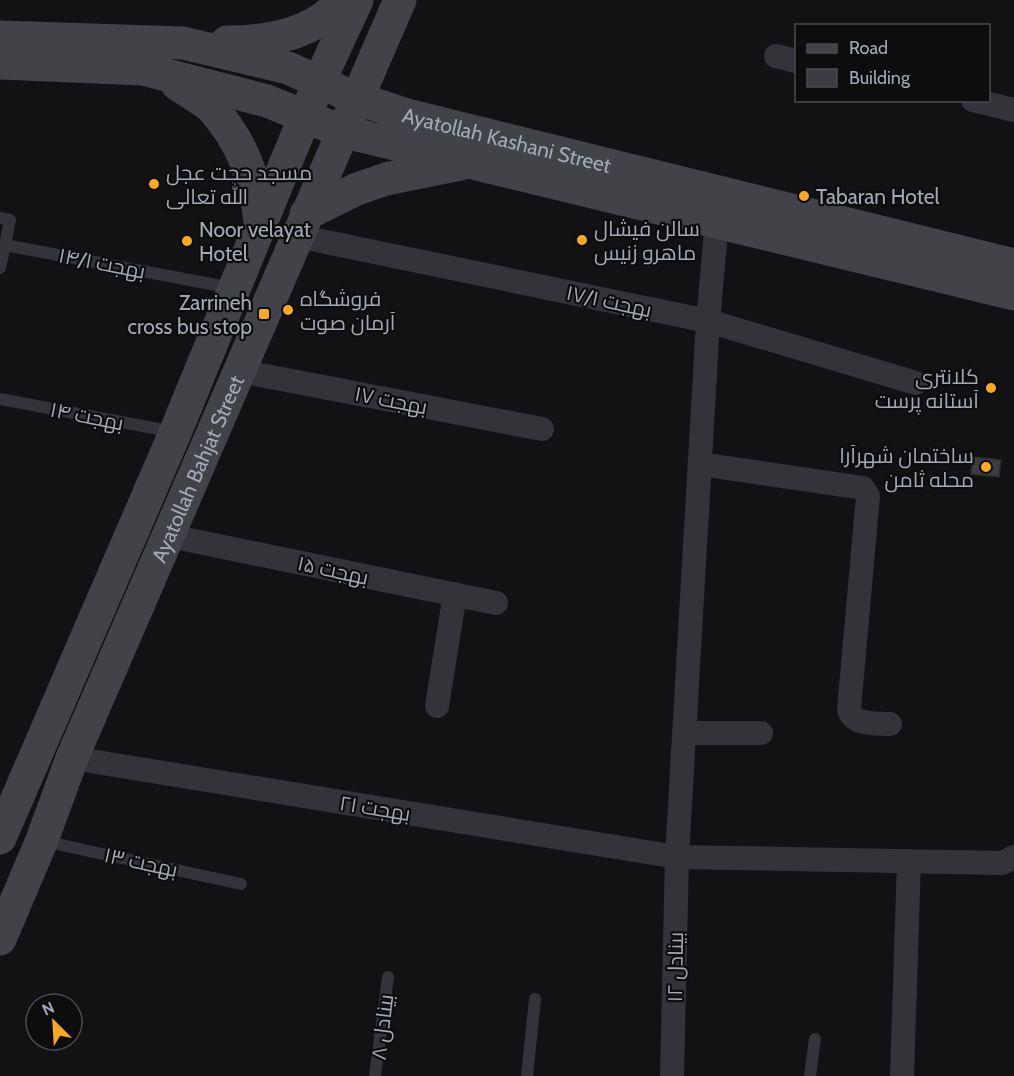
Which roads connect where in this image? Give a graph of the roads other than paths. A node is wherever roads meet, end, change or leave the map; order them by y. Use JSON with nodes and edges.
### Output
{"nodes":[{"id":1,"x":342,"y":0,"type":"edge"},
{"id":2,"x":357,"y":0,"type":"edge"},
{"id":3,"x":400,"y":0,"type":"edge"},
{"id":4,"x":0,"y":37,"type":"edge"},
{"id":5,"x":183,"y":43,"type":"junction"},
{"id":6,"x":0,"y":63,"type":"edge"},
{"id":7,"x":143,"y":69,"type":"junction"},
{"id":8,"x":319,"y":82,"type":"junction"},
{"id":9,"x":356,"y":98,"type":"junction"},
{"id":10,"x":981,"y":102,"type":"edge"},
{"id":11,"x":1014,"y":110,"type":"edge"},
{"id":12,"x":308,"y":116,"type":"junction"},
{"id":13,"x":341,"y":131,"type":"junction"},
{"id":14,"x":470,"y":162,"type":"junction"},
{"id":15,"x":0,"y":218,"type":"edge"},
{"id":16,"x":717,"y":221,"type":"junction"},
{"id":17,"x":260,"y":222,"type":"junction"},
{"id":18,"x":302,"y":225,"type":"junction"},
{"id":19,"x":5,"y":245,"type":"junction"},
{"id":20,"x":1014,"y":265,"type":"edge"},
{"id":21,"x":0,"y":268,"type":"edge"},
{"id":22,"x":234,"y":288,"type":"junction"},
{"id":23,"x":1014,"y":294,"type":"edge"},
{"id":24,"x":708,"y":321,"type":"junction"},
{"id":25,"x":240,"y":371,"type":"junction"},
{"id":26,"x":916,"y":383,"type":"dead end"},
{"id":27,"x":0,"y":399,"type":"edge"},
{"id":28,"x":542,"y":429,"type":"dead end"},
{"id":29,"x":175,"y":433,"type":"junction"},
{"id":30,"x":700,"y":464,"type":"junction"},
{"id":31,"x":170,"y":536,"type":"junction"},
{"id":32,"x":454,"y":594,"type":"junction"},
{"id":33,"x":496,"y":603,"type":"dead end"},
{"id":34,"x":437,"y":706,"type":"dead end"},
{"id":35,"x":890,"y":724,"type":"dead end"},
{"id":36,"x":685,"y":733,"type":"junction"},
{"id":37,"x":761,"y":733,"type":"dead end"},
{"id":38,"x":72,"y":758,"type":"junction"},
{"id":39,"x":0,"y":838,"type":"edge"},
{"id":40,"x":42,"y":840,"type":"junction"},
{"id":41,"x":677,"y":857,"type":"junction"},
{"id":42,"x":1014,"y":857,"type":"edge"},
{"id":43,"x":909,"y":861,"type":"junction"},
{"id":44,"x":240,"y":884,"type":"dead end"},
{"id":45,"x":0,"y":939,"type":"edge"},
{"id":46,"x":388,"y":977,"type":"dead end"},
{"id":47,"x":535,"y":999,"type":"dead end"},
{"id":48,"x":815,"y":1039,"type":"dead end"},
{"id":49,"x":375,"y":1076,"type":"edge"},
{"id":50,"x":527,"y":1076,"type":"edge"},
{"id":51,"x":672,"y":1076,"type":"edge"},
{"id":52,"x":810,"y":1076,"type":"edge"},
{"id":53,"x":902,"y":1076,"type":"edge"}],
"edges":[{"from":1,"to":5,"type":"main road"},
{"from":2,"to":8,"type":"main road","name":"Ayatollah Bahjat Street"},
{"from":3,"to":9,"type":"main road","name":"Ayatollah Bahjat Street"},
{"from":4,"to":5,"type":"main road","name":"Ayatollah Kashani Street"},
{"from":5,"to":8,"type":"main road","name":"Ayatollah Kashani Street"},
{"from":6,"to":7,"type":"main road","name":"Ayatollah Kashani Street"},
{"from":7,"to":12,"type":"main road","name":"Ayatollah Kashani Street"},
{"from":7,"to":17,"type":"main road"},
{"from":8,"to":9,"type":"main road","name":"Ayatollah Kashani Street"},
{"from":8,"to":12,"type":"main road","name":"Ayatollah Bahjat Street"},
{"from":9,"to":13,"type":"main road","name":"Ayatollah Bahjat Street"},
{"from":9,"to":20,"type":"main road","name":"Ayatollah Kashani Street"},
{"from":10,"to":11,"type":"street"},
{"from":12,"to":13,"type":"main road","name":"Ayatollah Kashani Street"},
{"from":12,"to":17,"type":"main road","name":"Ayatollah Bahjat Street"},
{"from":13,"to":14,"type":"main road","name":"Ayatollah Kashani Street"},
{"from":13,"to":18,"type":"main road","name":"Ayatollah Bahjat Street"},
{"from":14,"to":16,"type":"main road","name":"Ayatollah Kashani Street"},
{"from":14,"to":18,"type":"main road"},
{"from":15,"to":19,"type":"lane"},
{"from":16,"to":23,"type":"main road","name":"Ayatollah Kashani Street"},
{"from":16,"to":24,"type":"street","name":"بینادل ۱۲"},
{"from":17,"to":22,"type":"main road","name":"Ayatollah Bahjat Street"},
{"from":18,"to":24,"type":"street","name":"بهجت ۱۷/۱"},
{"from":18,"to":25,"type":"main road","name":"Ayatollah Bahjat Street"},
{"from":19,"to":21,"type":"lane"},
{"from":19,"to":22,"type":"lane","name":"بهجت ۱۴/۱"},
{"from":22,"to":29,"type":"main road","name":"Ayatollah Bahjat Street"},
{"from":24,"to":26,"type":"street","name":"بهجت ۱۷/۱"},
{"from":24,"to":30,"type":"street","name":"بینادل ۱۲"},
{"from":25,"to":28,"type":"street","name":"بهجت ۱۷"},
{"from":25,"to":31,"type":"main road","name":"Ayatollah Bahjat Street"},
{"from":27,"to":29,"type":"lane","name":"بهجت ۱۴"},
{"from":29,"to":39,"type":"main road","name":"Ayatollah Bahjat Street"},
{"from":30,"to":35,"type":"street"},
{"from":30,"to":36,"type":"street","name":"بینادل ۱۲"},
{"from":31,"to":32,"type":"street","name":"بهجت ۱۵"},
{"from":31,"to":38,"type":"main road","name":"Ayatollah Bahjat Street"},
{"from":32,"to":33,"type":"street","name":"بهجت ۱۵"},
{"from":32,"to":34,"type":"street"},
{"from":36,"to":37,"type":"street"},
{"from":36,"to":41,"type":"street","name":"بینادل ۱۲"},
{"from":38,"to":40,"type":"main road","name":"Ayatollah Bahjat Street"},
{"from":38,"to":41,"type":"street","name":"بهجت ۲۱"},
{"from":40,"to":44,"type":"lane","name":"بهجت ۱۳"},
{"from":40,"to":45,"type":"main road","name":"Ayatollah Bahjat Street"},
{"from":41,"to":43,"type":"street","name":"بهجت ۲۱"},
{"from":41,"to":51,"type":"street","name":"بینادل ۱۲"},
{"from":42,"to":43,"type":"street","name":"بهجت ۲۱"},
{"from":43,"to":53,"type":"street"},
{"from":46,"to":49,"type":"lane","name":"بینادل ۸"},
{"from":47,"to":50,"type":"lane"},
{"from":48,"to":52,"type":"lane"}]}
